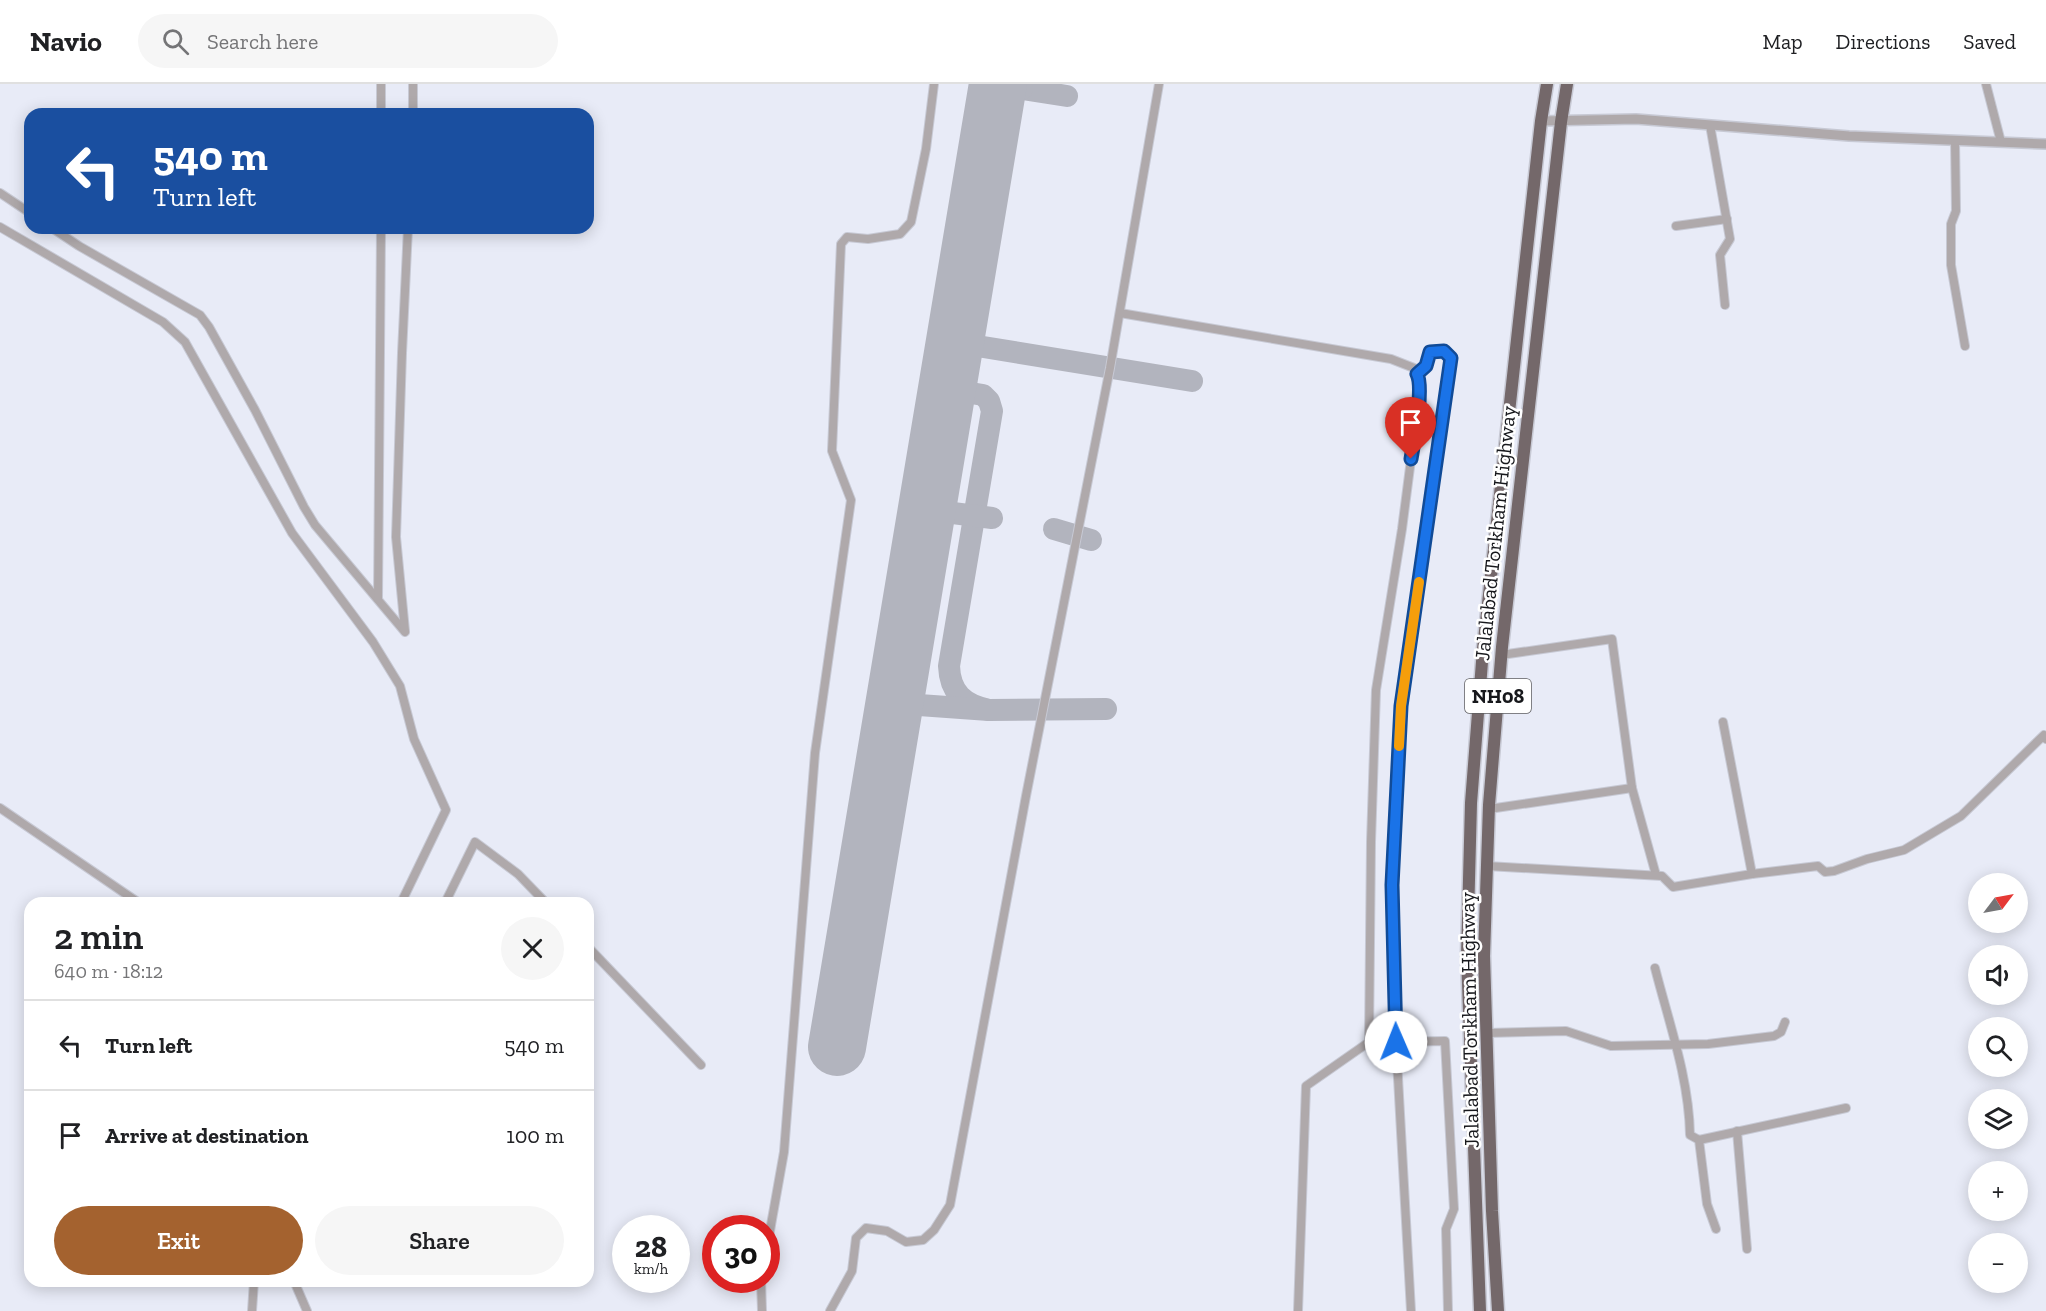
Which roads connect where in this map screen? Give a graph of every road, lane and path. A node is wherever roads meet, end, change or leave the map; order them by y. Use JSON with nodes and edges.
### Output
{"nodes":[{"id":1,"x":381,"y":84,"type":"edge"},
{"id":2,"x":413,"y":84,"type":"edge"},
{"id":3,"x":934,"y":84,"type":"edge"},
{"id":4,"x":1159,"y":84,"type":"edge"},
{"id":5,"x":1547,"y":84,"type":"edge"},
{"id":6,"x":1567,"y":84,"type":"edge"},
{"id":7,"x":1986,"y":84,"type":"edge"},
{"id":8,"x":381,"y":108,"type":"edge"},
{"id":9,"x":413,"y":108,"type":"edge"},
{"id":10,"x":1541,"y":121,"type":"junction"},
{"id":11,"x":1561,"y":122,"type":"junction"},
{"id":12,"x":1710,"y":125,"type":"junction"},
{"id":13,"x":1955,"y":140,"type":"junction"},
{"id":14,"x":2001,"y":142,"type":"junction"},
{"id":15,"x":2046,"y":144,"type":"edge"},
{"id":16,"x":0,"y":193,"type":"edge"},
{"id":17,"x":24,"y":209,"type":"edge"},
{"id":18,"x":1727,"y":219,"type":"junction"},
{"id":19,"x":1676,"y":226,"type":"dead end"},
{"id":20,"x":0,"y":227,"type":"edge"},
{"id":21,"x":61,"y":234,"type":"edge"},
{"id":22,"x":381,"y":234,"type":"edge"},
{"id":23,"x":408,"y":234,"type":"edge"},
{"id":24,"x":1725,"y":305,"type":"dead end"},
{"id":25,"x":1120,"y":313,"type":"junction"},
{"id":26,"x":1965,"y":346,"type":"dead end"},
{"id":27,"x":1417,"y":374,"type":"junction"},
{"id":28,"x":378,"y":599,"type":"junction"},
{"id":29,"x":1501,"y":656,"type":"junction"},
{"id":30,"x":1723,"y":722,"type":"dead end"},
{"id":31,"x":2045,"y":736,"type":"edge"},
{"id":32,"x":1632,"y":788,"type":"junction"},
{"id":33,"x":0,"y":808,"type":"edge"},
{"id":34,"x":1489,"y":809,"type":"junction"},
{"id":35,"x":1487,"y":866,"type":"junction"},
{"id":36,"x":1752,"y":874,"type":"junction"},
{"id":37,"x":1656,"y":875,"type":"junction"},
{"id":38,"x":130,"y":897,"type":"edge"},
{"id":39,"x":404,"y":897,"type":"edge"},
{"id":40,"x":448,"y":897,"type":"edge"},
{"id":41,"x":540,"y":897,"type":"edge"},
{"id":42,"x":594,"y":953,"type":"edge"},
{"id":43,"x":1655,"y":968,"type":"dead end"},
{"id":44,"x":1785,"y":1022,"type":"dead end"},
{"id":45,"x":1487,"y":1033,"type":"junction"},
{"id":46,"x":1396,"y":1042,"type":"junction"},
{"id":47,"x":1675,"y":1045,"type":"junction"},
{"id":48,"x":701,"y":1065,"type":"dead end"},
{"id":49,"x":1846,"y":1108,"type":"dead end"},
{"id":50,"x":1737,"y":1131,"type":"junction"},
{"id":51,"x":1699,"y":1140,"type":"junction"},
{"id":52,"x":773,"y":1215,"type":"edge"},
{"id":53,"x":1716,"y":1229,"type":"dead end"},
{"id":54,"x":1747,"y":1250,"type":"dead end"},
{"id":55,"x":254,"y":1287,"type":"edge"},
{"id":56,"x":297,"y":1287,"type":"edge"},
{"id":57,"x":761,"y":1293,"type":"edge"},
{"id":58,"x":252,"y":1311,"type":"edge"},
{"id":59,"x":308,"y":1311,"type":"edge"},
{"id":60,"x":762,"y":1311,"type":"edge"},
{"id":61,"x":830,"y":1311,"type":"edge"},
{"id":62,"x":1298,"y":1311,"type":"edge"},
{"id":63,"x":1411,"y":1311,"type":"edge"},
{"id":64,"x":1448,"y":1311,"type":"edge"},
{"id":65,"x":1480,"y":1311,"type":"edge"},
{"id":66,"x":1498,"y":1311,"type":"edge"}],
"edges":[{"from":1,"to":8,"type":"street"},
{"from":2,"to":9,"type":"street"},
{"from":3,"to":52,"type":"street"},
{"from":4,"to":25,"type":"street"},
{"from":5,"to":10,"type":"highway","number":"NH08"},
{"from":6,"to":11,"type":"highway","name":"Jalalabad Torkham Highway","number":"NH08"},
{"from":7,"to":14,"type":"street"},
{"from":10,"to":11,"type":"street"},
{"from":10,"to":65,"type":"highway","number":"NH08"},
{"from":11,"to":12,"type":"street"},
{"from":11,"to":29,"type":"highway","name":"Jalalabad Torkham Highway","number":"NH08"},
{"from":12,"to":13,"type":"street"},
{"from":12,"to":18,"type":"street"},
{"from":13,"to":14,"type":"street"},
{"from":13,"to":26,"type":"street"},
{"from":14,"to":15,"type":"street"},
{"from":16,"to":17,"type":"street"},
{"from":18,"to":19,"type":"street"},
{"from":18,"to":24,"type":"street"},
{"from":20,"to":39,"type":"street"},
{"from":21,"to":28,"type":"street"},
{"from":22,"to":28,"type":"street"},
{"from":23,"to":28,"type":"street"},
{"from":25,"to":27,"type":"street"},
{"from":25,"to":61,"type":"street"},
{"from":27,"to":46,"type":"street"},
{"from":27,"to":62,"type":"street"},
{"from":29,"to":32,"type":"street"},
{"from":29,"to":34,"type":"highway","name":"Jalalabad Torkham Highway","number":"NH08"},
{"from":30,"to":36,"type":"street"},
{"from":31,"to":36,"type":"street"},
{"from":32,"to":34,"type":"street"},
{"from":32,"to":37,"type":"street"},
{"from":33,"to":38,"type":"street"},
{"from":34,"to":35,"type":"highway","name":"Jalalabad Torkham Highway","number":"NH08"},
{"from":35,"to":37,"type":"street"},
{"from":35,"to":45,"type":"highway","name":"Jalalabad Torkham Highway","number":"NH08"},
{"from":36,"to":37,"type":"street"},
{"from":40,"to":41,"type":"street"},
{"from":42,"to":48,"type":"street"},
{"from":43,"to":47,"type":"street"},
{"from":44,"to":47,"type":"street"},
{"from":45,"to":47,"type":"street"},
{"from":45,"to":66,"type":"highway","name":"Jalalabad Torkham Highway","number":"NH08"},
{"from":46,"to":63,"type":"street"},
{"from":46,"to":64,"type":"street"},
{"from":47,"to":51,"type":"street"},
{"from":49,"to":50,"type":"street"},
{"from":50,"to":51,"type":"street"},
{"from":50,"to":54,"type":"street"},
{"from":51,"to":53,"type":"street"},
{"from":55,"to":58,"type":"street"},
{"from":56,"to":59,"type":"street"},
{"from":57,"to":60,"type":"street"}]}
